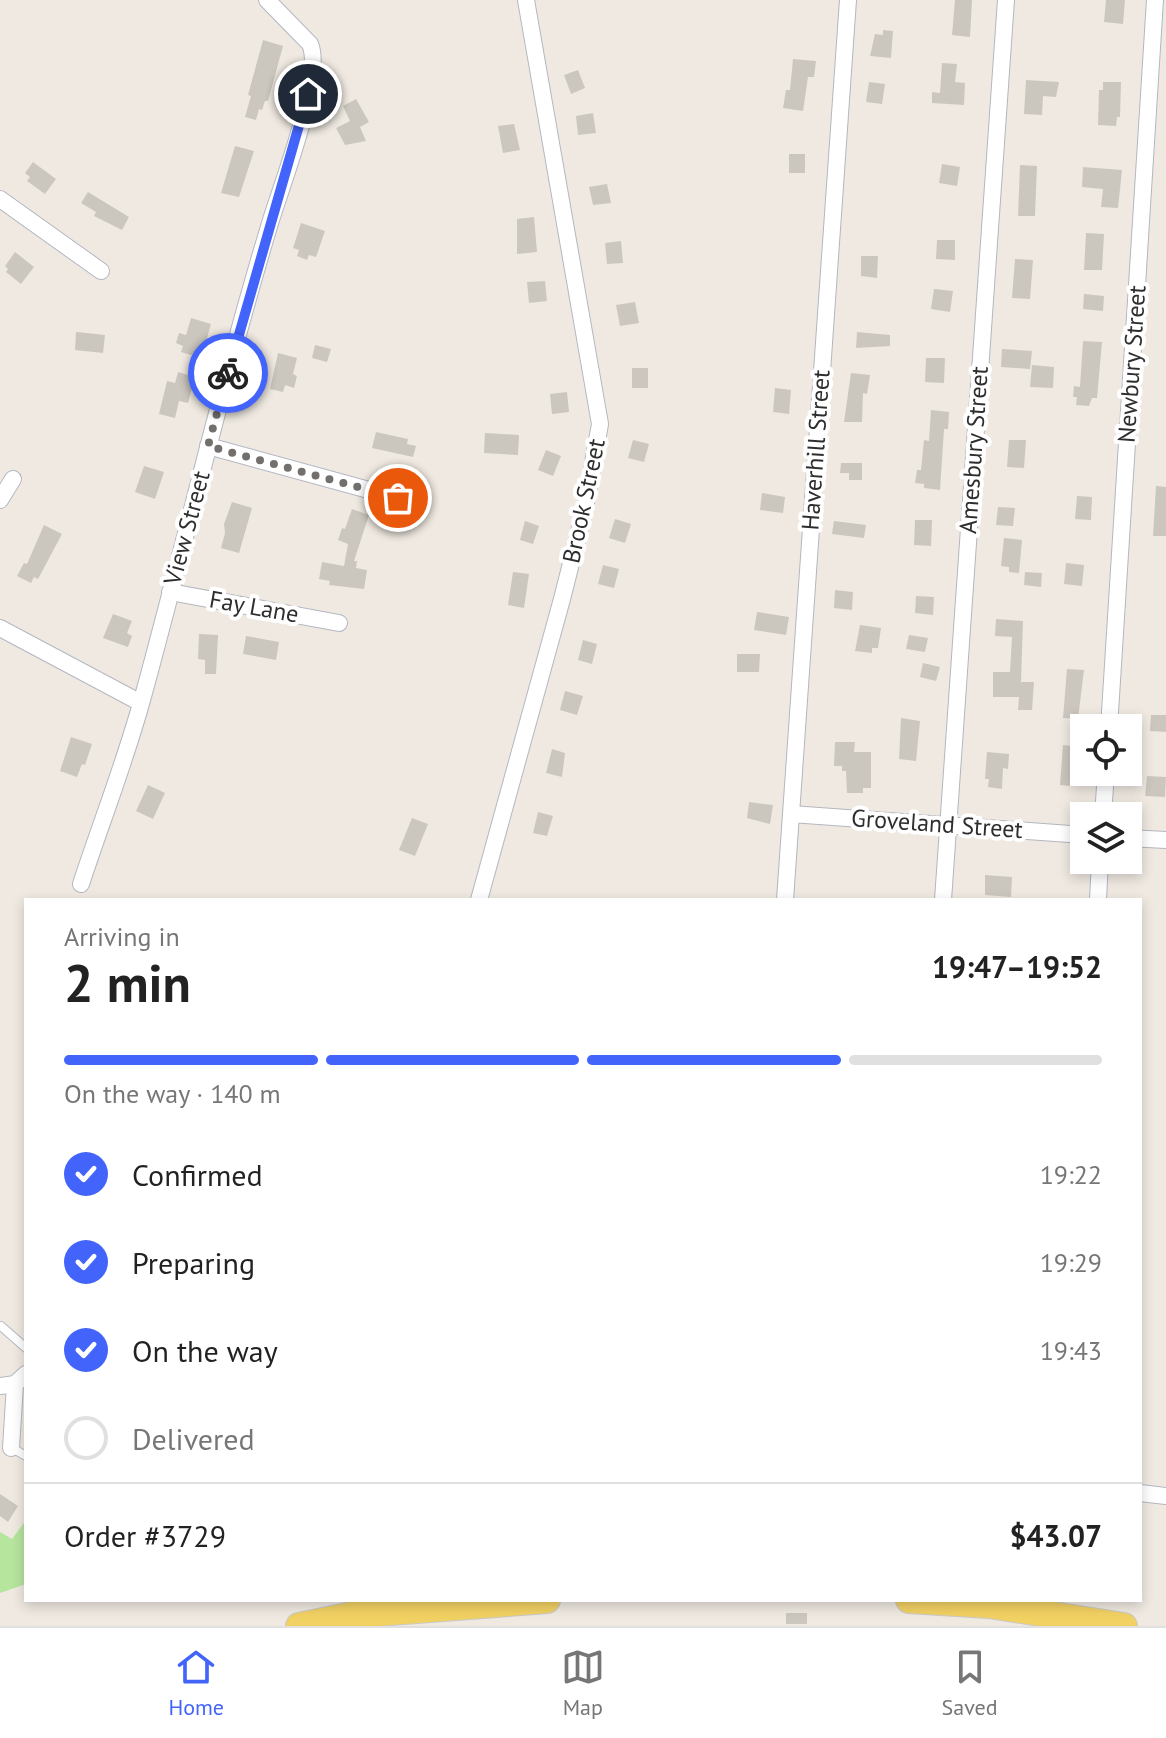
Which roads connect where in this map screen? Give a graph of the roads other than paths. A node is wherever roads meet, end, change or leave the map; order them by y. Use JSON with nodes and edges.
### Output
{"nodes":[{"id":1,"x":267,"y":0,"type":"edge"},
{"id":2,"x":526,"y":0,"type":"edge"},
{"id":3,"x":848,"y":0,"type":"edge"},
{"id":4,"x":1006,"y":0,"type":"edge"},
{"id":5,"x":1155,"y":0,"type":"edge"},
{"id":6,"x":0,"y":199,"type":"edge"},
{"id":7,"x":101,"y":271,"type":"dead end"},
{"id":8,"x":208,"y":446,"type":"junction"},
{"id":9,"x":13,"y":479,"type":"dead end"},
{"id":10,"x":398,"y":498,"type":"dead end"},
{"id":11,"x":0,"y":500,"type":"edge"},
{"id":12,"x":170,"y":592,"type":"junction"},
{"id":13,"x":339,"y":623,"type":"dead end"},
{"id":14,"x":0,"y":628,"type":"edge"},
{"id":15,"x":141,"y":703,"type":"junction"},
{"id":16,"x":1110,"y":714,"type":"edge"},
{"id":17,"x":791,"y":814,"type":"junction"},
{"id":18,"x":948,"y":825,"type":"junction"},
{"id":19,"x":1070,"y":834,"type":"edge"},
{"id":20,"x":1142,"y":839,"type":"edge"},
{"id":21,"x":1166,"y":840,"type":"edge"},
{"id":22,"x":1099,"y":874,"type":"edge"},
{"id":23,"x":81,"y":884,"type":"dead end"},
{"id":24,"x":480,"y":898,"type":"edge"},
{"id":25,"x":785,"y":898,"type":"edge"},
{"id":26,"x":943,"y":898,"type":"edge"},
{"id":27,"x":1098,"y":898,"type":"edge"},
{"id":28,"x":1,"y":1326,"type":"edge"},
{"id":29,"x":24,"y":1346,"type":"edge"},
{"id":30,"x":14,"y":1381,"type":"edge"},
{"id":31,"x":5,"y":1444,"type":"edge"},
{"id":32,"x":24,"y":1455,"type":"edge"},
{"id":33,"x":1142,"y":1493,"type":"edge"},
{"id":34,"x":1166,"y":1496,"type":"edge"},
{"id":35,"x":499,"y":1602,"type":"edge"},
{"id":36,"x":941,"y":1602,"type":"edge"},
{"id":37,"x":354,"y":1608,"type":"edge"},
{"id":38,"x":299,"y":1626,"type":"edge"},
{"id":39,"x":1124,"y":1626,"type":"edge"}],
"edges":[{"from":1,"to":8,"type":"street","name":"View Street"},
{"from":2,"to":24,"type":"street","name":"Brook Street"},
{"from":3,"to":17,"type":"street","name":"Haverhill Street"},
{"from":4,"to":18,"type":"street","name":"Amesbury Street"},
{"from":5,"to":16,"type":"street","name":"Newbury Street"},
{"from":6,"to":7,"type":"street"},
{"from":8,"to":10,"type":"street"},
{"from":8,"to":12,"type":"street","name":"View Street"},
{"from":9,"to":11,"type":"street"},
{"from":12,"to":13,"type":"street","name":"Fay Lane"},
{"from":12,"to":15,"type":"street","name":"View Street"},
{"from":14,"to":15,"type":"street"},
{"from":15,"to":23,"type":"street","name":"View Street"},
{"from":17,"to":18,"type":"street","name":"Groveland Street"},
{"from":17,"to":25,"type":"street","name":"Haverhill Street"},
{"from":18,"to":19,"type":"street","name":"Groveland Street"},
{"from":18,"to":26,"type":"street","name":"Amesbury Street"},
{"from":20,"to":21,"type":"street"},
{"from":22,"to":27,"type":"street"},
{"from":28,"to":29,"type":"lane"},
{"from":30,"to":31,"type":"street"},
{"from":31,"to":32,"type":"lane"},
{"from":33,"to":34,"type":"street"},
{"from":35,"to":37,"type":"main road"},
{"from":36,"to":39,"type":"main road"},
{"from":37,"to":38,"type":"main road"}]}
